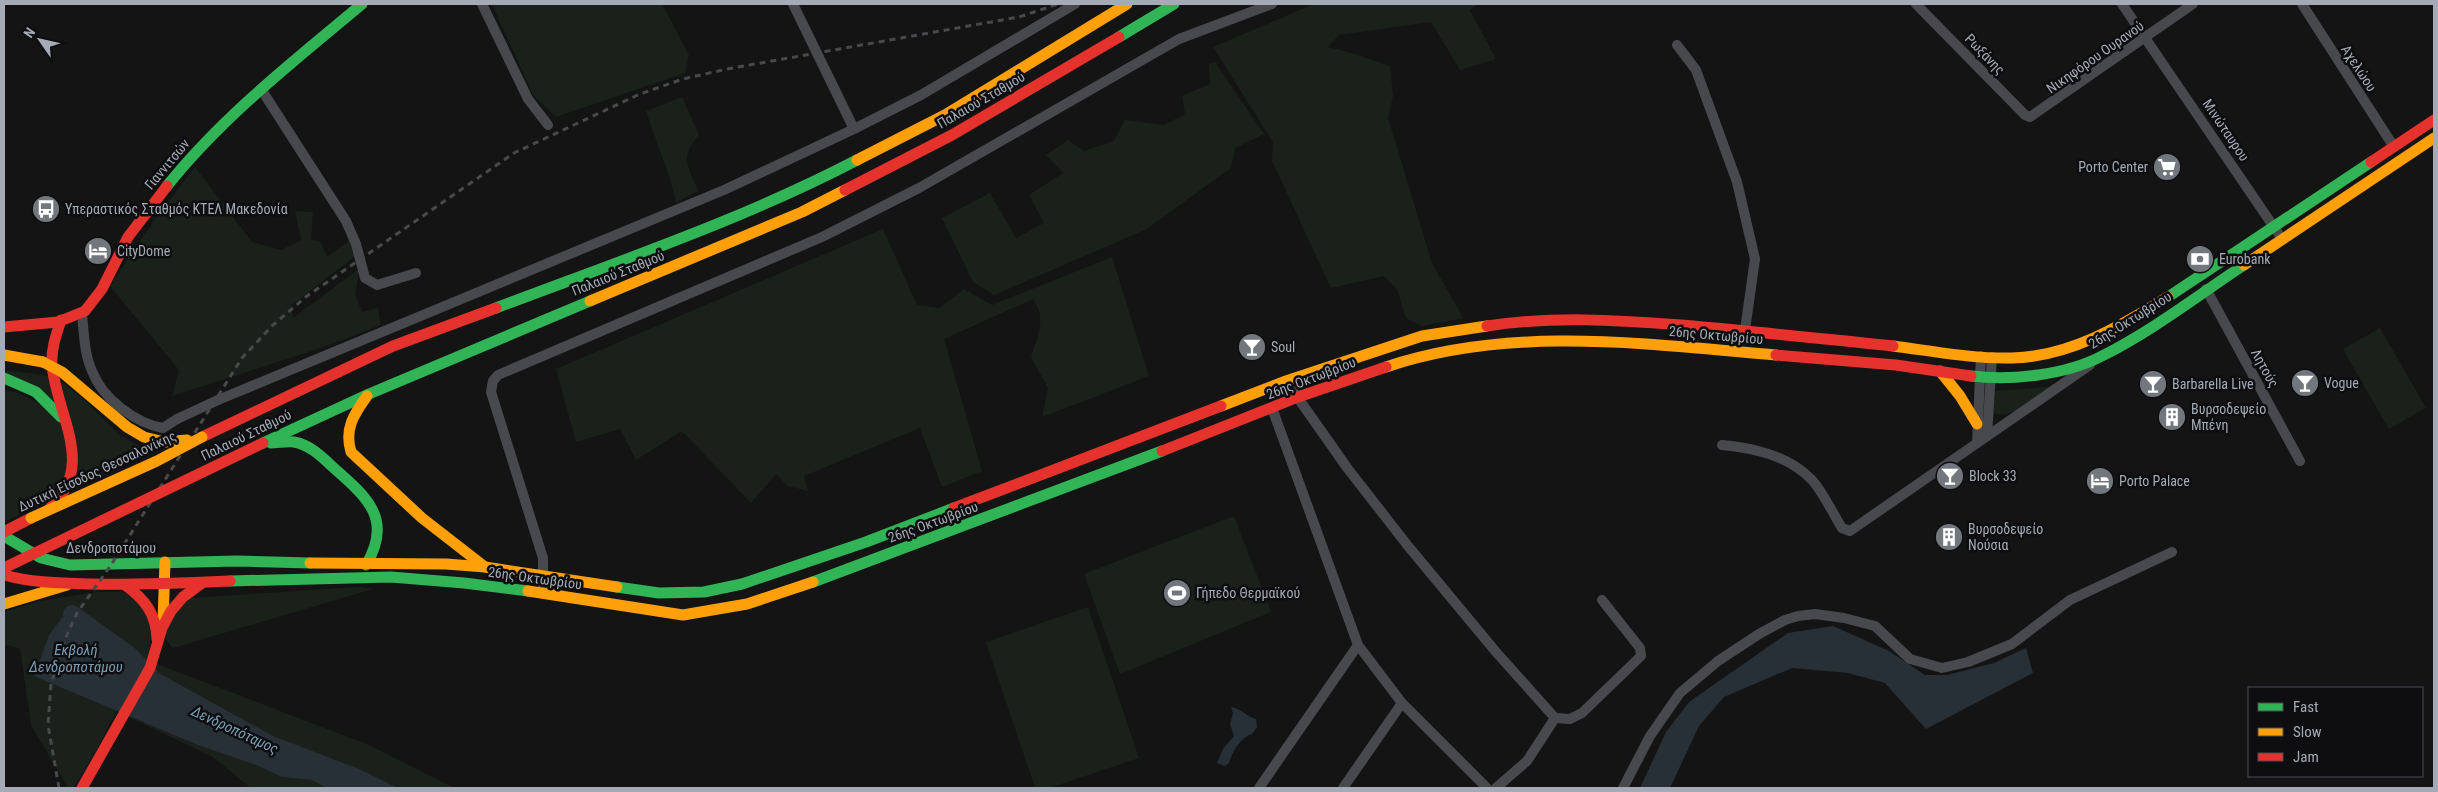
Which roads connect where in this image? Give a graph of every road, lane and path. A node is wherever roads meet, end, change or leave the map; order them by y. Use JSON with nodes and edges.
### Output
{"nodes":[{"id":1,"x":362,"y":4,"type":"edge"},
{"id":2,"x":482,"y":4,"type":"edge"},
{"id":3,"x":793,"y":4,"type":"edge"},
{"id":4,"x":1075,"y":4,"type":"edge"},
{"id":5,"x":1128,"y":4,"type":"edge"},
{"id":6,"x":1174,"y":4,"type":"edge"},
{"id":7,"x":1272,"y":4,"type":"edge"},
{"id":8,"x":2122,"y":4,"type":"edge"},
{"id":9,"x":2193,"y":4,"type":"edge"},
{"id":10,"x":2302,"y":4,"type":"edge"},
{"id":11,"x":1919,"y":5,"type":"edge"},
{"id":12,"x":2146,"y":37,"type":"junction"},
{"id":13,"x":1677,"y":45,"type":"dead end"},
{"id":14,"x":261,"y":89,"type":"junction"},
{"id":15,"x":2036,"y":114,"type":"joint"},
{"id":16,"x":2434,"y":120,"type":"edge"},
{"id":17,"x":548,"y":125,"type":"dead end"},
{"id":18,"x":854,"y":129,"type":"junction"},
{"id":19,"x":2434,"y":138,"type":"edge"},
{"id":20,"x":2394,"y":147,"type":"junction"},
{"id":21,"x":2275,"y":226,"type":"junction"},
{"id":22,"x":2282,"y":239,"type":"junction"},
{"id":23,"x":416,"y":273,"type":"dead end"},
{"id":24,"x":2206,"y":289,"type":"junction"},
{"id":25,"x":82,"y":314,"type":"junction"},
{"id":26,"x":61,"y":320,"type":"junction"},
{"id":27,"x":4,"y":327,"type":"edge"},
{"id":28,"x":1745,"y":330,"type":"junction"},
{"id":29,"x":4,"y":355,"type":"edge"},
{"id":30,"x":1987,"y":356,"type":"junction"},
{"id":31,"x":2101,"y":357,"type":"junction"},
{"id":32,"x":1940,"y":371,"type":"junction"},
{"id":33,"x":1985,"y":377,"type":"junction"},
{"id":34,"x":4,"y":378,"type":"edge"},
{"id":35,"x":1286,"y":381,"type":"junction"},
{"id":36,"x":369,"y":394,"type":"junction"},
{"id":37,"x":1298,"y":397,"type":"junction"},
{"id":38,"x":1272,"y":408,"type":"junction"},
{"id":39,"x":1977,"y":424,"type":"junction"},
{"id":40,"x":67,"y":428,"type":"junction"},
{"id":41,"x":1987,"y":436,"type":"junction"},
{"id":42,"x":202,"y":437,"type":"junction"},
{"id":43,"x":263,"y":443,"type":"junction"},
{"id":44,"x":1977,"y":443,"type":"junction"},
{"id":45,"x":1722,"y":445,"type":"dead end"},
{"id":46,"x":2300,"y":460,"type":"dead end"},
{"id":47,"x":49,"y":509,"type":"junction"},
{"id":48,"x":4,"y":532,"type":"edge"},
{"id":49,"x":4,"y":536,"type":"edge"},
{"id":50,"x":2172,"y":552,"type":"dead end"},
{"id":51,"x":165,"y":562,"type":"junction"},
{"id":52,"x":366,"y":565,"type":"junction"},
{"id":53,"x":485,"y":567,"type":"junction"},
{"id":54,"x":4,"y":568,"type":"edge"},
{"id":55,"x":4,"y":575,"type":"edge"},
{"id":56,"x":545,"y":576,"type":"junction"},
{"id":57,"x":202,"y":582,"type":"junction"},
{"id":58,"x":164,"y":584,"type":"junction"},
{"id":59,"x":67,"y":585,"type":"junction"},
{"id":60,"x":125,"y":585,"type":"junction"},
{"id":61,"x":543,"y":594,"type":"junction"},
{"id":62,"x":1602,"y":600,"type":"dead end"},
{"id":63,"x":4,"y":604,"type":"edge"},
{"id":64,"x":162,"y":628,"type":"junction"},
{"id":65,"x":1358,"y":645,"type":"junction"},
{"id":66,"x":158,"y":647,"type":"junction"},
{"id":67,"x":1402,"y":703,"type":"junction"},
{"id":68,"x":1555,"y":718,"type":"junction"},
{"id":69,"x":82,"y":788,"type":"edge"},
{"id":70,"x":1259,"y":788,"type":"edge"},
{"id":71,"x":1343,"y":788,"type":"edge"},
{"id":72,"x":1487,"y":788,"type":"edge"},
{"id":73,"x":1496,"y":788,"type":"edge"},
{"id":74,"x":1623,"y":788,"type":"edge"}],
"edges":[{"from":1,"to":14,"type":"main road","name":"Γιαννιτσών"},
{"from":2,"to":17,"type":"street"},
{"from":3,"to":18,"type":"street"},
{"from":4,"to":18,"type":"street"},
{"from":5,"to":42,"type":"main road","name":"Παλαιού Σταθμού"},
{"from":6,"to":36,"type":"main road","name":"Παλαιού Σταθμού"},
{"from":7,"to":56,"type":"street"},
{"from":8,"to":12,"type":"street","name":"Μινώταυρου"},
{"from":9,"to":12,"type":"street","name":"Νικηφόρου Ουρανού"},
{"from":10,"to":20,"type":"street","name":"Αχελώου"},
{"from":11,"to":15,"type":"street","name":"Ρωξάνης"},
{"from":12,"to":15,"type":"street","name":"Νικηφόρου Ουρανού"},
{"from":12,"to":21,"type":"street","name":"Μινώταυρου"},
{"from":13,"to":28,"type":"street"},
{"from":14,"to":23,"type":"street"},
{"from":14,"to":25,"type":"main road","name":"Γιαννιτσών"},
{"from":16,"to":20,"type":"main road","name":"26ης Οκτωβρίου"},
{"from":18,"to":25,"type":"street","bridge":true},
{"from":19,"to":22,"type":"main road","name":"26ης Οκτωβρίου"},
{"from":20,"to":21,"type":"main road","name":"26ης Οκτωβρίου"},
{"from":21,"to":22,"type":"street","name":"Μινώταυρου"},
{"from":21,"to":30,"type":"main road","name":"26ης Οκτωβρίου"},
{"from":22,"to":24,"type":"main road","name":"26ης Οκτωβρίου"},
{"from":24,"to":31,"type":"main road","name":"26ης Οκτωβρίου"},
{"from":24,"to":46,"type":"street","name":"Λητούς"},
{"from":25,"to":26,"type":"main road"},
{"from":26,"to":27,"type":"main road"},
{"from":26,"to":40,"type":"main road"},
{"from":28,"to":30,"type":"main road","name":"26ης Οκτωβρίου"},
{"from":28,"to":35,"type":"main road","name":"26ης Οκτωβρίου"},
{"from":29,"to":42,"type":"main road","bridge":true},
{"from":30,"to":33,"type":"street"},
{"from":31,"to":33,"type":"main road","name":"26ης Οκτωβρίου"},
{"from":31,"to":41,"type":"street"},
{"from":32,"to":33,"type":"main road","name":"26ης Οκτωβρίου"},
{"from":32,"to":37,"type":"main road","name":"26ης Οκτωβρίου"},
{"from":32,"to":39,"type":"main road"},
{"from":33,"to":39,"type":"street"},
{"from":33,"to":41,"type":"street"},
{"from":34,"to":40,"type":"main road"},
{"from":35,"to":37,"type":"street"},
{"from":35,"to":56,"type":"main road","name":"26ης Οκτωβρίου"},
{"from":36,"to":43,"type":"main road","name":"Παλαιού Σταθμού"},
{"from":36,"to":53,"type":"main road"},
{"from":37,"to":38,"type":"main road","name":"26ης Οκτωβρίου"},
{"from":37,"to":68,"type":"street"},
{"from":38,"to":61,"type":"main road","name":"26ης Οκτωβρίου"},
{"from":38,"to":65,"type":"street"},
{"from":39,"to":44,"type":"street"},
{"from":40,"to":47,"type":"main road"},
{"from":41,"to":44,"type":"street"},
{"from":42,"to":47,"type":"main road","name":"Δυτική Είσοδος Θεσσαλονίκης","bridge":true},
{"from":43,"to":52,"type":"main road"},
{"from":43,"to":54,"type":"main road","name":"Παλαιού Σταθμού","bridge":true},
{"from":44,"to":45,"type":"street"},
{"from":47,"to":48,"type":"main road","name":"Δυτική Είσοδος Θεσσαλονίκης","bridge":true},
{"from":49,"to":51,"type":"main road","name":"Δενδροποτάμου"},
{"from":50,"to":74,"type":"street"},
{"from":51,"to":52,"type":"main road","name":"26ης Οκτωβρίου"},
{"from":51,"to":58,"type":"main road"},
{"from":52,"to":53,"type":"main road","name":"26ης Οκτωβρίου"},
{"from":53,"to":56,"type":"main road","name":"26ης Οκτωβρίου"},
{"from":55,"to":59,"type":"main road"},
{"from":56,"to":61,"type":"street"},
{"from":57,"to":58,"type":"main road","name":"26ης Οκτωβρίου"},
{"from":57,"to":61,"type":"main road","name":"26ης Οκτωβρίου"},
{"from":57,"to":64,"type":"main road"},
{"from":58,"to":60,"type":"main road"},
{"from":58,"to":64,"type":"main road"},
{"from":59,"to":60,"type":"main road"},
{"from":59,"to":63,"type":"main road"},
{"from":60,"to":66,"type":"main road"},
{"from":62,"to":68,"type":"street"},
{"from":64,"to":66,"type":"main road"},
{"from":65,"to":67,"type":"street"},
{"from":65,"to":70,"type":"street"},
{"from":66,"to":69,"type":"main road"},
{"from":67,"to":71,"type":"street"},
{"from":67,"to":72,"type":"street"},
{"from":68,"to":73,"type":"street"}]}
